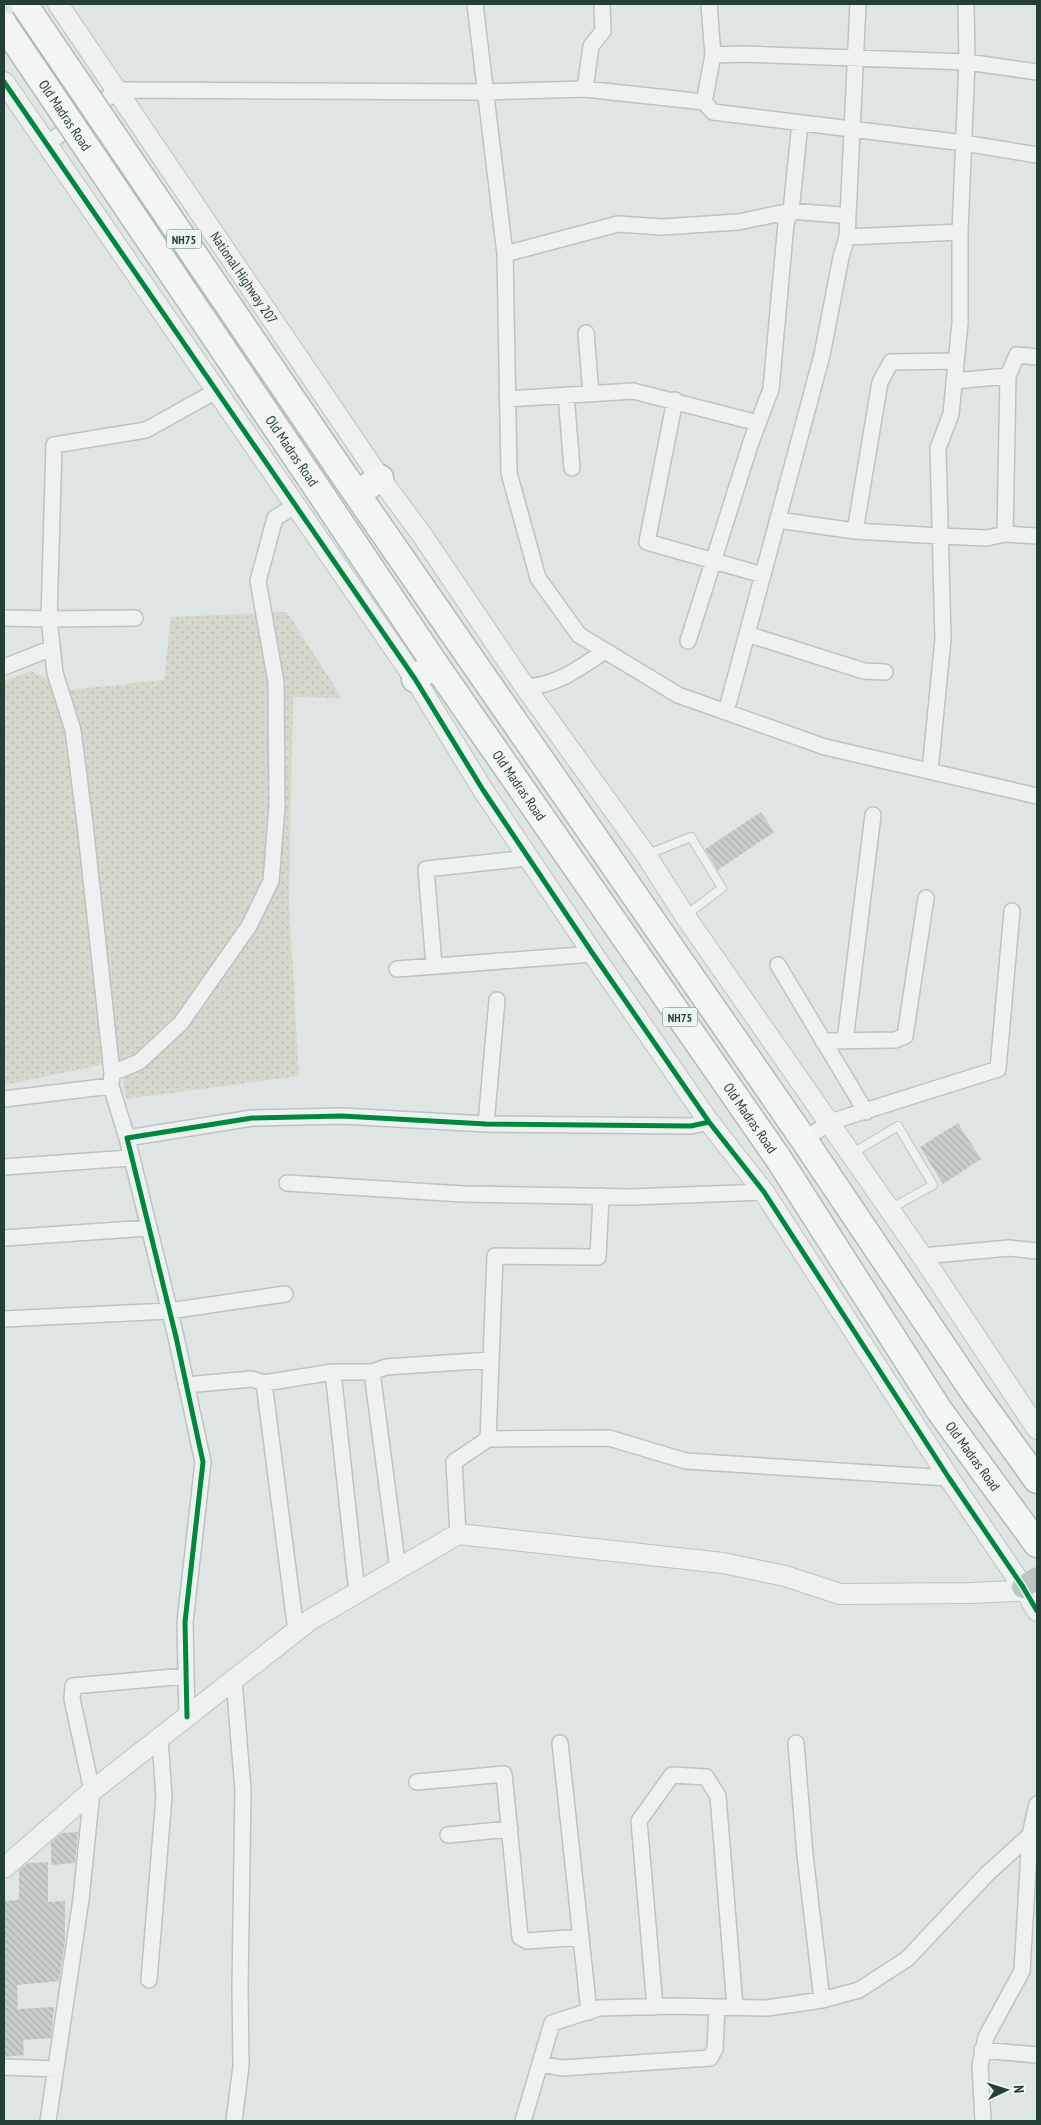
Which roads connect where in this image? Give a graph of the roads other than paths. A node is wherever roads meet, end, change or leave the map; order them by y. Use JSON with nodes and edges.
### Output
{"nodes":[{"id":1,"x":24,"y":4,"type":"edge"},
{"id":2,"x":58,"y":4,"type":"edge"},
{"id":3,"x":475,"y":4,"type":"edge"},
{"id":4,"x":602,"y":4,"type":"edge"},
{"id":5,"x":709,"y":4,"type":"edge"},
{"id":6,"x":858,"y":4,"type":"edge"},
{"id":7,"x":966,"y":4,"type":"edge"},
{"id":8,"x":4,"y":25,"type":"edge"},
{"id":9,"x":713,"y":55,"type":"junction"},
{"id":10,"x":856,"y":58,"type":"junction"},
{"id":11,"x":967,"y":62,"type":"junction"},
{"id":12,"x":1037,"y":72,"type":"edge"},
{"id":13,"x":4,"y":82,"type":"edge"},
{"id":14,"x":586,"y":89,"type":"junction"},
{"id":15,"x":118,"y":90,"type":"junction"},
{"id":16,"x":485,"y":92,"type":"junction"},
{"id":17,"x":704,"y":102,"type":"junction"},
{"id":18,"x":800,"y":123,"type":"junction"},
{"id":19,"x":853,"y":129,"type":"junction"},
{"id":20,"x":964,"y":143,"type":"junction"},
{"id":21,"x":46,"y":145,"type":"junction"},
{"id":22,"x":1037,"y":155,"type":"edge"},
{"id":23,"x":791,"y":211,"type":"junction"},
{"id":24,"x":840,"y":215,"type":"dead end"},
{"id":25,"x":960,"y":232,"type":"junction"},
{"id":26,"x":847,"y":237,"type":"junction"},
{"id":27,"x":504,"y":254,"type":"junction"},
{"id":28,"x":586,"y":332,"type":"dead end"},
{"id":29,"x":1037,"y":357,"type":"edge"},
{"id":30,"x":956,"y":360,"type":"junction"},
{"id":31,"x":1008,"y":376,"type":"junction"},
{"id":32,"x":954,"y":381,"type":"junction"},
{"id":33,"x":216,"y":391,"type":"junction"},
{"id":34,"x":591,"y":394,"type":"junction"},
{"id":35,"x":566,"y":395,"type":"junction"},
{"id":36,"x":507,"y":399,"type":"junction"},
{"id":37,"x":674,"y":400,"type":"junction"},
{"id":38,"x":758,"y":423,"type":"junction"},
{"id":39,"x":572,"y":468,"type":"dead end"},
{"id":40,"x":380,"y":478,"type":"junction"},
{"id":41,"x":350,"y":484,"type":"junction"},
{"id":42,"x":296,"y":506,"type":"junction"},
{"id":43,"x":778,"y":520,"type":"junction"},
{"id":44,"x":855,"y":531,"type":"junction"},
{"id":45,"x":1005,"y":534,"type":"junction"},
{"id":46,"x":940,"y":536,"type":"junction"},
{"id":47,"x":1037,"y":536,"type":"edge"},
{"id":48,"x":713,"y":560,"type":"junction"},
{"id":49,"x":763,"y":575,"type":"junction"},
{"id":50,"x":4,"y":618,"type":"edge"},
{"id":51,"x":134,"y":618,"type":"dead end"},
{"id":52,"x":49,"y":619,"type":"junction"},
{"id":53,"x":747,"y":634,"type":"junction"},
{"id":54,"x":688,"y":641,"type":"dead end"},
{"id":55,"x":52,"y":648,"type":"junction"},
{"id":56,"x":605,"y":651,"type":"junction"},
{"id":57,"x":435,"y":664,"type":"junction"},
{"id":58,"x":4,"y":667,"type":"edge"},
{"id":59,"x":885,"y":672,"type":"dead end"},
{"id":60,"x":414,"y":679,"type":"junction"},
{"id":61,"x":525,"y":687,"type":"junction"},
{"id":62,"x":726,"y":712,"type":"junction"},
{"id":63,"x":930,"y":771,"type":"junction"},
{"id":64,"x":1037,"y":796,"type":"edge"},
{"id":65,"x":873,"y":815,"type":"dead end"},
{"id":66,"x":646,"y":855,"type":"junction"},
{"id":67,"x":529,"y":858,"type":"junction"},
{"id":68,"x":926,"y":898,"type":"dead end"},
{"id":69,"x":1012,"y":911,"type":"dead end"},
{"id":70,"x":685,"y":916,"type":"junction"},
{"id":71,"x":594,"y":954,"type":"junction"},
{"id":72,"x":778,"y":965,"type":"dead end"},
{"id":73,"x":434,"y":966,"type":"junction"},
{"id":74,"x":397,"y":969,"type":"dead end"},
{"id":75,"x":497,"y":1000,"type":"dead end"},
{"id":76,"x":823,"y":1041,"type":"junction"},
{"id":77,"x":845,"y":1041,"type":"junction"},
{"id":78,"x":111,"y":1080,"type":"junction"},
{"id":79,"x":4,"y":1099,"type":"edge"},
{"id":80,"x":866,"y":1112,"type":"junction"},
{"id":81,"x":709,"y":1122,"type":"junction"},
{"id":82,"x":830,"y":1122,"type":"junction"},
{"id":83,"x":486,"y":1124,"type":"junction"},
{"id":84,"x":127,"y":1138,"type":"junction"},
{"id":85,"x":804,"y":1140,"type":"junction"},
{"id":86,"x":851,"y":1154,"type":"junction"},
{"id":87,"x":130,"y":1158,"type":"junction"},
{"id":88,"x":4,"y":1167,"type":"edge"},
{"id":89,"x":287,"y":1183,"type":"dead end"},
{"id":90,"x":764,"y":1192,"type":"junction"},
{"id":91,"x":601,"y":1196,"type":"junction"},
{"id":92,"x":890,"y":1210,"type":"junction"},
{"id":93,"x":148,"y":1228,"type":"junction"},
{"id":94,"x":4,"y":1238,"type":"edge"},
{"id":95,"x":1037,"y":1251,"type":"edge"},
{"id":96,"x":922,"y":1256,"type":"junction"},
{"id":97,"x":285,"y":1294,"type":"dead end"},
{"id":98,"x":169,"y":1311,"type":"junction"},
{"id":99,"x":4,"y":1319,"type":"edge"},
{"id":100,"x":491,"y":1360,"type":"junction"},
{"id":101,"x":333,"y":1372,"type":"junction"},
{"id":102,"x":372,"y":1372,"type":"junction"},
{"id":103,"x":264,"y":1382,"type":"junction"},
{"id":104,"x":186,"y":1385,"type":"junction"},
{"id":105,"x":1037,"y":1429,"type":"edge"},
{"id":106,"x":488,"y":1439,"type":"junction"},
{"id":107,"x":949,"y":1478,"type":"junction"},
{"id":108,"x":1037,"y":1480,"type":"edge"},
{"id":109,"x":458,"y":1534,"type":"junction"},
{"id":110,"x":1037,"y":1544,"type":"edge"},
{"id":111,"x":398,"y":1568,"type":"junction"},
{"id":112,"x":1030,"y":1582,"type":"edge"},
{"id":113,"x":357,"y":1593,"type":"junction"},
{"id":114,"x":1037,"y":1612,"type":"edge"},
{"id":115,"x":296,"y":1631,"type":"junction"},
{"id":116,"x":186,"y":1676,"type":"junction"},
{"id":117,"x":234,"y":1680,"type":"junction"},
{"id":118,"x":187,"y":1716,"type":"junction"},
{"id":119,"x":160,"y":1738,"type":"junction"},
{"id":120,"x":560,"y":1743,"type":"dead end"},
{"id":121,"x":796,"y":1743,"type":"dead end"},
{"id":122,"x":417,"y":1782,"type":"dead end"},
{"id":123,"x":92,"y":1791,"type":"junction"},
{"id":124,"x":1037,"y":1804,"type":"edge"},
{"id":125,"x":510,"y":1829,"type":"junction"},
{"id":126,"x":448,"y":1835,"type":"dead end"},
{"id":127,"x":1030,"y":1835,"type":"junction"},
{"id":128,"x":4,"y":1868,"type":"edge"},
{"id":129,"x":581,"y":1938,"type":"junction"},
{"id":130,"x":148,"y":1980,"type":"dead end"},
{"id":131,"x":822,"y":2000,"type":"junction"},
{"id":132,"x":655,"y":2007,"type":"junction"},
{"id":133,"x":717,"y":2007,"type":"junction"},
{"id":134,"x":735,"y":2007,"type":"junction"},
{"id":135,"x":589,"y":2012,"type":"junction"},
{"id":136,"x":982,"y":2050,"type":"junction"},
{"id":137,"x":1037,"y":2055,"type":"edge"},
{"id":138,"x":540,"y":2064,"type":"junction"},
{"id":139,"x":4,"y":2068,"type":"edge"},
{"id":140,"x":56,"y":2069,"type":"junction"},
{"id":141,"x":48,"y":2121,"type":"edge"},
{"id":142,"x":234,"y":2121,"type":"edge"},
{"id":143,"x":523,"y":2121,"type":"edge"},
{"id":144,"x":983,"y":2121,"type":"edge"}],
"edges":[{"from":1,"to":41,"type":"highway","name":"Old Madras Road","number":"NH75","bridge":true},
{"from":2,"to":15,"type":"street","name":"National Highway 207"},
{"from":3,"to":16,"type":"street"},
{"from":4,"to":14,"type":"street"},
{"from":5,"to":9,"type":"street"},
{"from":6,"to":10,"type":"street"},
{"from":7,"to":11,"type":"street"},
{"from":8,"to":57,"type":"highway","name":"Old Madras Road","number":"NH75","bridge":true},
{"from":9,"to":10,"type":"street"},
{"from":9,"to":17,"type":"street"},
{"from":10,"to":11,"type":"street"},
{"from":10,"to":19,"type":"street"},
{"from":11,"to":12,"type":"street"},
{"from":11,"to":20,"type":"street"},
{"from":13,"to":21,"type":"street"},
{"from":14,"to":16,"type":"street"},
{"from":14,"to":17,"type":"street"},
{"from":15,"to":16,"type":"street"},
{"from":15,"to":21,"type":"street"},
{"from":15,"to":40,"type":"street","name":"National Highway 207"},
{"from":16,"to":27,"type":"street"},
{"from":17,"to":18,"type":"street"},
{"from":18,"to":19,"type":"street"},
{"from":18,"to":23,"type":"street"},
{"from":19,"to":20,"type":"street"},
{"from":19,"to":26,"type":"street"},
{"from":20,"to":22,"type":"street"},
{"from":20,"to":25,"type":"street"},
{"from":21,"to":33,"type":"street"},
{"from":23,"to":24,"type":"street"},
{"from":23,"to":27,"type":"street"},
{"from":23,"to":38,"type":"street"},
{"from":25,"to":26,"type":"street"},
{"from":25,"to":30,"type":"street"},
{"from":26,"to":43,"type":"street"},
{"from":27,"to":36,"type":"street"},
{"from":28,"to":34,"type":"street"},
{"from":29,"to":31,"type":"street"},
{"from":30,"to":32,"type":"street"},
{"from":30,"to":44,"type":"street"},
{"from":31,"to":32,"type":"street"},
{"from":31,"to":45,"type":"street"},
{"from":32,"to":46,"type":"street"},
{"from":33,"to":42,"type":"street"},
{"from":33,"to":52,"type":"street"},
{"from":34,"to":35,"type":"street"},
{"from":34,"to":37,"type":"street"},
{"from":35,"to":36,"type":"street"},
{"from":35,"to":39,"type":"street"},
{"from":36,"to":56,"type":"street"},
{"from":37,"to":38,"type":"street"},
{"from":37,"to":48,"type":"street"},
{"from":38,"to":48,"type":"street"},
{"from":40,"to":41,"type":"highway"},
{"from":40,"to":61,"type":"street","name":"National Highway 207"},
{"from":41,"to":85,"type":"highway","name":"Old Madras Road","number":"NH75"},
{"from":42,"to":60,"type":"street"},
{"from":42,"to":78,"type":"street"},
{"from":43,"to":44,"type":"street"},
{"from":43,"to":49,"type":"street"},
{"from":44,"to":46,"type":"street"},
{"from":45,"to":46,"type":"street"},
{"from":45,"to":47,"type":"street"},
{"from":46,"to":63,"type":"street"},
{"from":48,"to":49,"type":"street"},
{"from":48,"to":54,"type":"street"},
{"from":49,"to":53,"type":"street"},
{"from":50,"to":52,"type":"street"},
{"from":51,"to":52,"type":"street"},
{"from":52,"to":55,"type":"street"},
{"from":53,"to":59,"type":"street"},
{"from":53,"to":62,"type":"street"},
{"from":55,"to":58,"type":"street"},
{"from":55,"to":78,"type":"street"},
{"from":56,"to":61,"type":"street"},
{"from":56,"to":62,"type":"street"},
{"from":57,"to":60,"type":"highway"},
{"from":57,"to":110,"type":"highway","name":"Old Madras Road","number":"NH75"},
{"from":60,"to":67,"type":"street"},
{"from":61,"to":66,"type":"street","name":"National Highway 207"},
{"from":62,"to":63,"type":"street"},
{"from":63,"to":64,"type":"street"},
{"from":65,"to":77,"type":"street"},
{"from":66,"to":70,"type":"street","name":"National Highway 207"},
{"from":66,"to":70,"type":"lane"},
{"from":67,"to":71,"type":"street"},
{"from":67,"to":73,"type":"street"},
{"from":68,"to":77,"type":"street"},
{"from":69,"to":80,"type":"street"},
{"from":70,"to":82,"type":"street","name":"National Highway 207"},
{"from":71,"to":73,"type":"street"},
{"from":71,"to":81,"type":"street"},
{"from":72,"to":76,"type":"street"},
{"from":73,"to":74,"type":"street"},
{"from":75,"to":83,"type":"street"},
{"from":76,"to":77,"type":"street"},
{"from":76,"to":80,"type":"street"},
{"from":78,"to":79,"type":"street"},
{"from":78,"to":84,"type":"street"},
{"from":80,"to":82,"type":"street"},
{"from":81,"to":83,"type":"street"},
{"from":81,"to":90,"type":"street"},
{"from":82,"to":85,"type":"street"},
{"from":82,"to":86,"type":"street","name":"National Highway 207"},
{"from":83,"to":84,"type":"street"},
{"from":84,"to":87,"type":"street"},
{"from":85,"to":108,"type":"highway","name":"Old Madras Road","number":"NH75"},
{"from":86,"to":92,"type":"street","name":"National Highway 207"},
{"from":86,"to":92,"type":"lane"},
{"from":87,"to":88,"type":"street"},
{"from":87,"to":93,"type":"street"},
{"from":89,"to":91,"type":"street"},
{"from":90,"to":91,"type":"street"},
{"from":90,"to":107,"type":"street"},
{"from":91,"to":100,"type":"street"},
{"from":92,"to":96,"type":"street","name":"National Highway 207"},
{"from":93,"to":94,"type":"street"},
{"from":93,"to":98,"type":"street"},
{"from":95,"to":96,"type":"street"},
{"from":96,"to":105,"type":"street","name":"National Highway 207"},
{"from":97,"to":98,"type":"street"},
{"from":98,"to":99,"type":"street"},
{"from":98,"to":104,"type":"street"},
{"from":100,"to":102,"type":"street"},
{"from":100,"to":106,"type":"street"},
{"from":101,"to":102,"type":"street"},
{"from":101,"to":103,"type":"street"},
{"from":101,"to":113,"type":"street"},
{"from":102,"to":111,"type":"street"},
{"from":103,"to":104,"type":"street"},
{"from":103,"to":115,"type":"street"},
{"from":104,"to":116,"type":"street"},
{"from":106,"to":107,"type":"street"},
{"from":106,"to":109,"type":"street"},
{"from":107,"to":112,"type":"street"},
{"from":109,"to":111,"type":"street"},
{"from":109,"to":112,"type":"street"},
{"from":111,"to":113,"type":"street"},
{"from":112,"to":114,"type":"street"},
{"from":113,"to":115,"type":"street"},
{"from":115,"to":117,"type":"street"},
{"from":116,"to":118,"type":"street"},
{"from":116,"to":123,"type":"street"},
{"from":117,"to":118,"type":"street"},
{"from":117,"to":142,"type":"street"},
{"from":118,"to":119,"type":"street"},
{"from":119,"to":123,"type":"street"},
{"from":119,"to":130,"type":"street"},
{"from":120,"to":129,"type":"street"},
{"from":121,"to":131,"type":"street"},
{"from":122,"to":125,"type":"street"},
{"from":123,"to":128,"type":"street"},
{"from":123,"to":140,"type":"street"},
{"from":124,"to":127,"type":"street"},
{"from":125,"to":126,"type":"street"},
{"from":125,"to":129,"type":"street"},
{"from":127,"to":131,"type":"street"},
{"from":127,"to":136,"type":"street"},
{"from":129,"to":135,"type":"street"},
{"from":131,"to":134,"type":"street"},
{"from":132,"to":133,"type":"street"},
{"from":132,"to":134,"type":"street"},
{"from":132,"to":135,"type":"street"},
{"from":133,"to":134,"type":"street"},
{"from":133,"to":138,"type":"street"},
{"from":135,"to":138,"type":"street"},
{"from":136,"to":137,"type":"street"},
{"from":136,"to":144,"type":"street"},
{"from":138,"to":143,"type":"street"},
{"from":139,"to":140,"type":"street"},
{"from":140,"to":141,"type":"street"}]}
